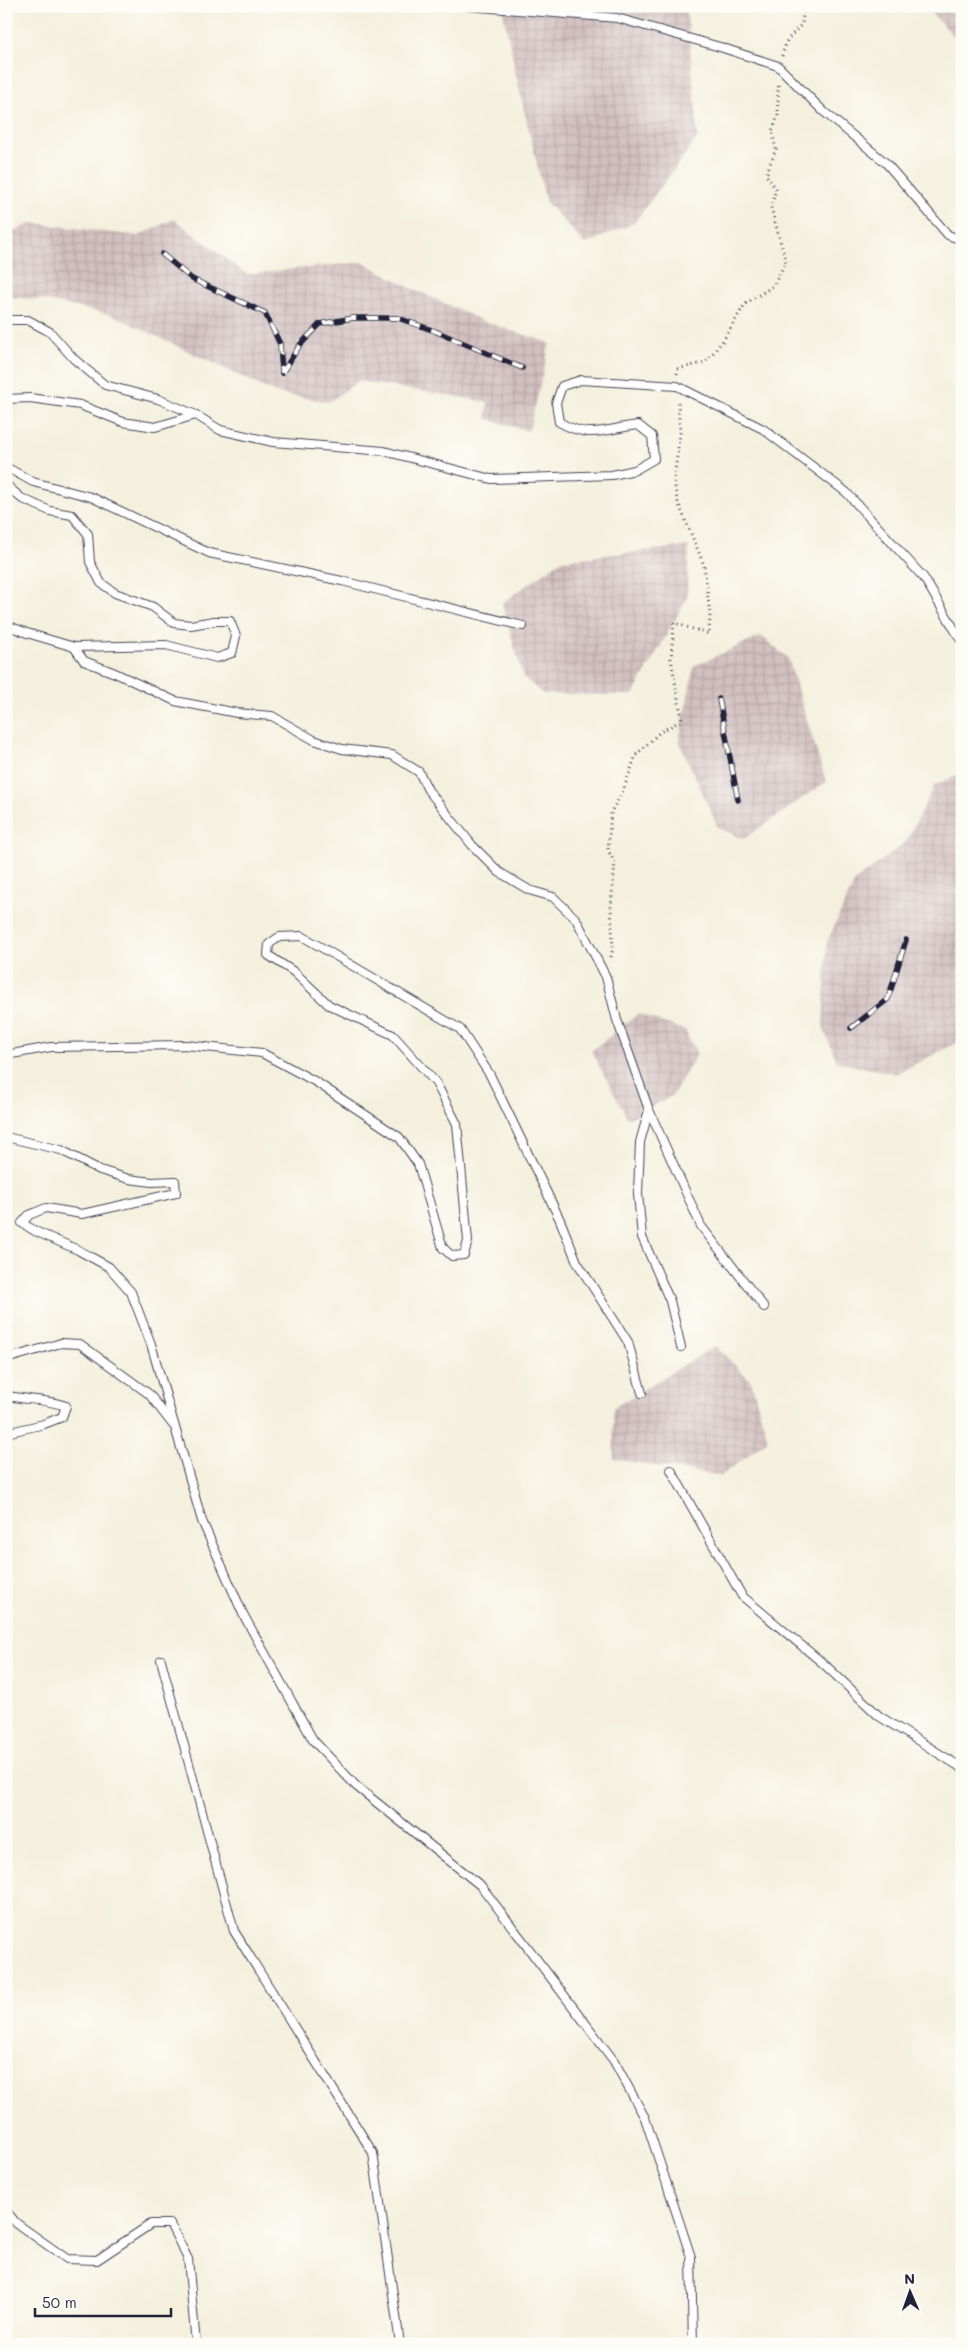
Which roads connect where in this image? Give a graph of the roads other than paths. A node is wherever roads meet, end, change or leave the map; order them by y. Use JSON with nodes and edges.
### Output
{"nodes":[{"id":1,"x":468,"y":6,"type":"edge"},
{"id":2,"x":962,"y":240,"type":"edge"},
{"id":3,"x":6,"y":320,"type":"edge"},
{"id":4,"x":6,"y":399,"type":"edge"},
{"id":5,"x":196,"y":415,"type":"junction"},
{"id":6,"x":6,"y":467,"type":"edge"},
{"id":7,"x":6,"y":485,"type":"edge"},
{"id":8,"x":6,"y":624,"type":"edge"},
{"id":9,"x":523,"y":626,"type":"dead end"},
{"id":10,"x":962,"y":642,"type":"edge"},
{"id":11,"x":74,"y":647,"type":"junction"},
{"id":12,"x":6,"y":1055,"type":"edge"},
{"id":13,"x":649,"y":1110,"type":"junction"},
{"id":14,"x":6,"y":1137,"type":"edge"},
{"id":15,"x":764,"y":1307,"type":"dead end"},
{"id":16,"x":681,"y":1347,"type":"dead end"},
{"id":17,"x":6,"y":1358,"type":"edge"},
{"id":18,"x":6,"y":1393,"type":"edge"},
{"id":19,"x":642,"y":1393,"type":"dead end"},
{"id":20,"x":176,"y":1429,"type":"junction"},
{"id":21,"x":6,"y":1433,"type":"edge"},
{"id":22,"x":671,"y":1470,"type":"dead end"},
{"id":23,"x":161,"y":1660,"type":"dead end"},
{"id":24,"x":962,"y":1768,"type":"edge"},
{"id":25,"x":6,"y":2211,"type":"edge"},
{"id":26,"x":196,"y":2344,"type":"edge"},
{"id":27,"x":400,"y":2344,"type":"edge"},
{"id":28,"x":693,"y":2344,"type":"edge"}],
"edges":[{"from":1,"to":2,"type":"lane"},
{"from":3,"to":5,"type":"lane"},
{"from":4,"to":5,"type":"lane"},
{"from":5,"to":10,"type":"lane"},
{"from":6,"to":9,"type":"lane"},
{"from":7,"to":11,"type":"lane"},
{"from":8,"to":11,"type":"lane"},
{"from":11,"to":13,"type":"lane"},
{"from":12,"to":19,"type":"lane"},
{"from":13,"to":15,"type":"lane"},
{"from":13,"to":16,"type":"lane"},
{"from":14,"to":20,"type":"lane"},
{"from":17,"to":20,"type":"lane"},
{"from":18,"to":21,"type":"lane"},
{"from":20,"to":28,"type":"lane"},
{"from":22,"to":24,"type":"lane"},
{"from":23,"to":27,"type":"lane"},
{"from":25,"to":26,"type":"lane"}]}
